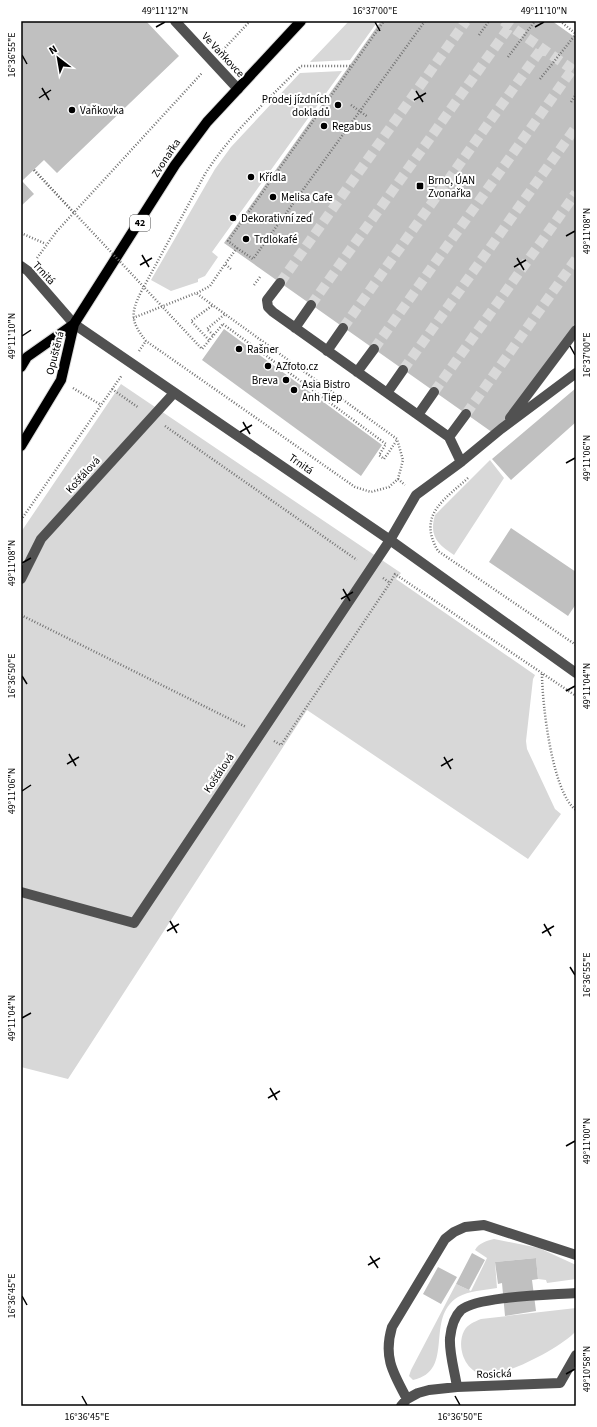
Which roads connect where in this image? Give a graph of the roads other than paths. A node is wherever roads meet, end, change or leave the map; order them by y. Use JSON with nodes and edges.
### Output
{"nodes":[{"id":1,"x":175,"y":21,"type":"edge"},
{"id":2,"x":301,"y":21,"type":"edge"},
{"id":3,"x":238,"y":89,"type":"junction"},
{"id":4,"x":24,"y":269,"type":"edge"},
{"id":5,"x":280,"y":283,"type":"tunnel mouth"},
{"id":6,"x":311,"y":306,"type":"tunnel mouth"},
{"id":7,"x":74,"y":324,"type":"junction"},
{"id":8,"x":295,"y":328,"type":"junction"},
{"id":9,"x":343,"y":328,"type":"tunnel mouth"},
{"id":10,"x":576,"y":330,"type":"edge"},
{"id":11,"x":374,"y":350,"type":"tunnel mouth"},
{"id":12,"x":327,"y":351,"type":"junction"},
{"id":13,"x":21,"y":367,"type":"edge"},
{"id":14,"x":403,"y":370,"type":"tunnel mouth"},
{"id":15,"x":357,"y":372,"type":"junction"},
{"id":16,"x":576,"y":373,"type":"edge"},
{"id":17,"x":434,"y":392,"type":"tunnel mouth"},
{"id":18,"x":174,"y":393,"type":"junction"},
{"id":19,"x":387,"y":393,"type":"junction"},
{"id":20,"x":466,"y":414,"type":"tunnel mouth"},
{"id":21,"x":418,"y":415,"type":"junction"},
{"id":22,"x":501,"y":429,"type":"junction"},
{"id":23,"x":449,"y":437,"type":"junction"},
{"id":24,"x":21,"y":446,"type":"edge"},
{"id":25,"x":461,"y":462,"type":"junction"},
{"id":26,"x":390,"y":540,"type":"junction"},
{"id":27,"x":21,"y":579,"type":"edge"},
{"id":28,"x":576,"y":673,"type":"edge"},
{"id":29,"x":21,"y":892,"type":"edge"},
{"id":30,"x":576,"y":1256,"type":"edge"},
{"id":31,"x":576,"y":1293,"type":"edge"},
{"id":32,"x":576,"y":1355,"type":"edge"},
{"id":33,"x":457,"y":1387,"type":"junction"},
{"id":34,"x":404,"y":1403,"type":"edge"}],
"edges":[{"from":1,"to":3,"type":"street","name":"Ve Vaňkovce"},
{"from":2,"to":3,"type":"main road","name":"Zvonařka","number":"42"},
{"from":3,"to":7,"type":"main road","name":"Zvonařka","number":"42"},
{"from":4,"to":7,"type":"street","name":"Trnitá"},
{"from":5,"to":8,"type":"street"},
{"from":6,"to":8,"type":"street"},
{"from":7,"to":13,"type":"main road","name":"Opuštěná","number":"42"},
{"from":7,"to":18,"type":"street","name":"Trnitá"},
{"from":7,"to":24,"type":"main road","name":"Opuštěná","number":"42"},
{"from":8,"to":12,"type":"street"},
{"from":9,"to":12,"type":"street"},
{"from":10,"to":22,"type":"street"},
{"from":11,"to":15,"type":"street"},
{"from":12,"to":15,"type":"street"},
{"from":14,"to":19,"type":"street"},
{"from":15,"to":19,"type":"street"},
{"from":16,"to":22,"type":"street"},
{"from":17,"to":21,"type":"street"},
{"from":18,"to":26,"type":"street","name":"Trnitá"},
{"from":18,"to":27,"type":"street","name":"Košťálová"},
{"from":19,"to":21,"type":"street"},
{"from":20,"to":23,"type":"street"},
{"from":21,"to":23,"type":"street"},
{"from":22,"to":25,"type":"street","name":"Košťálová"},
{"from":23,"to":25,"type":"street"},
{"from":25,"to":26,"type":"street","name":"Košťálová"},
{"from":26,"to":28,"type":"street","name":"Trnitá"},
{"from":26,"to":29,"type":"street","name":"Košťálová"},
{"from":30,"to":34,"type":"street"},
{"from":31,"to":33,"type":"street"},
{"from":32,"to":33,"type":"street","name":"Rosická"},
{"from":33,"to":34,"type":"street","name":"Rosická"}]}
